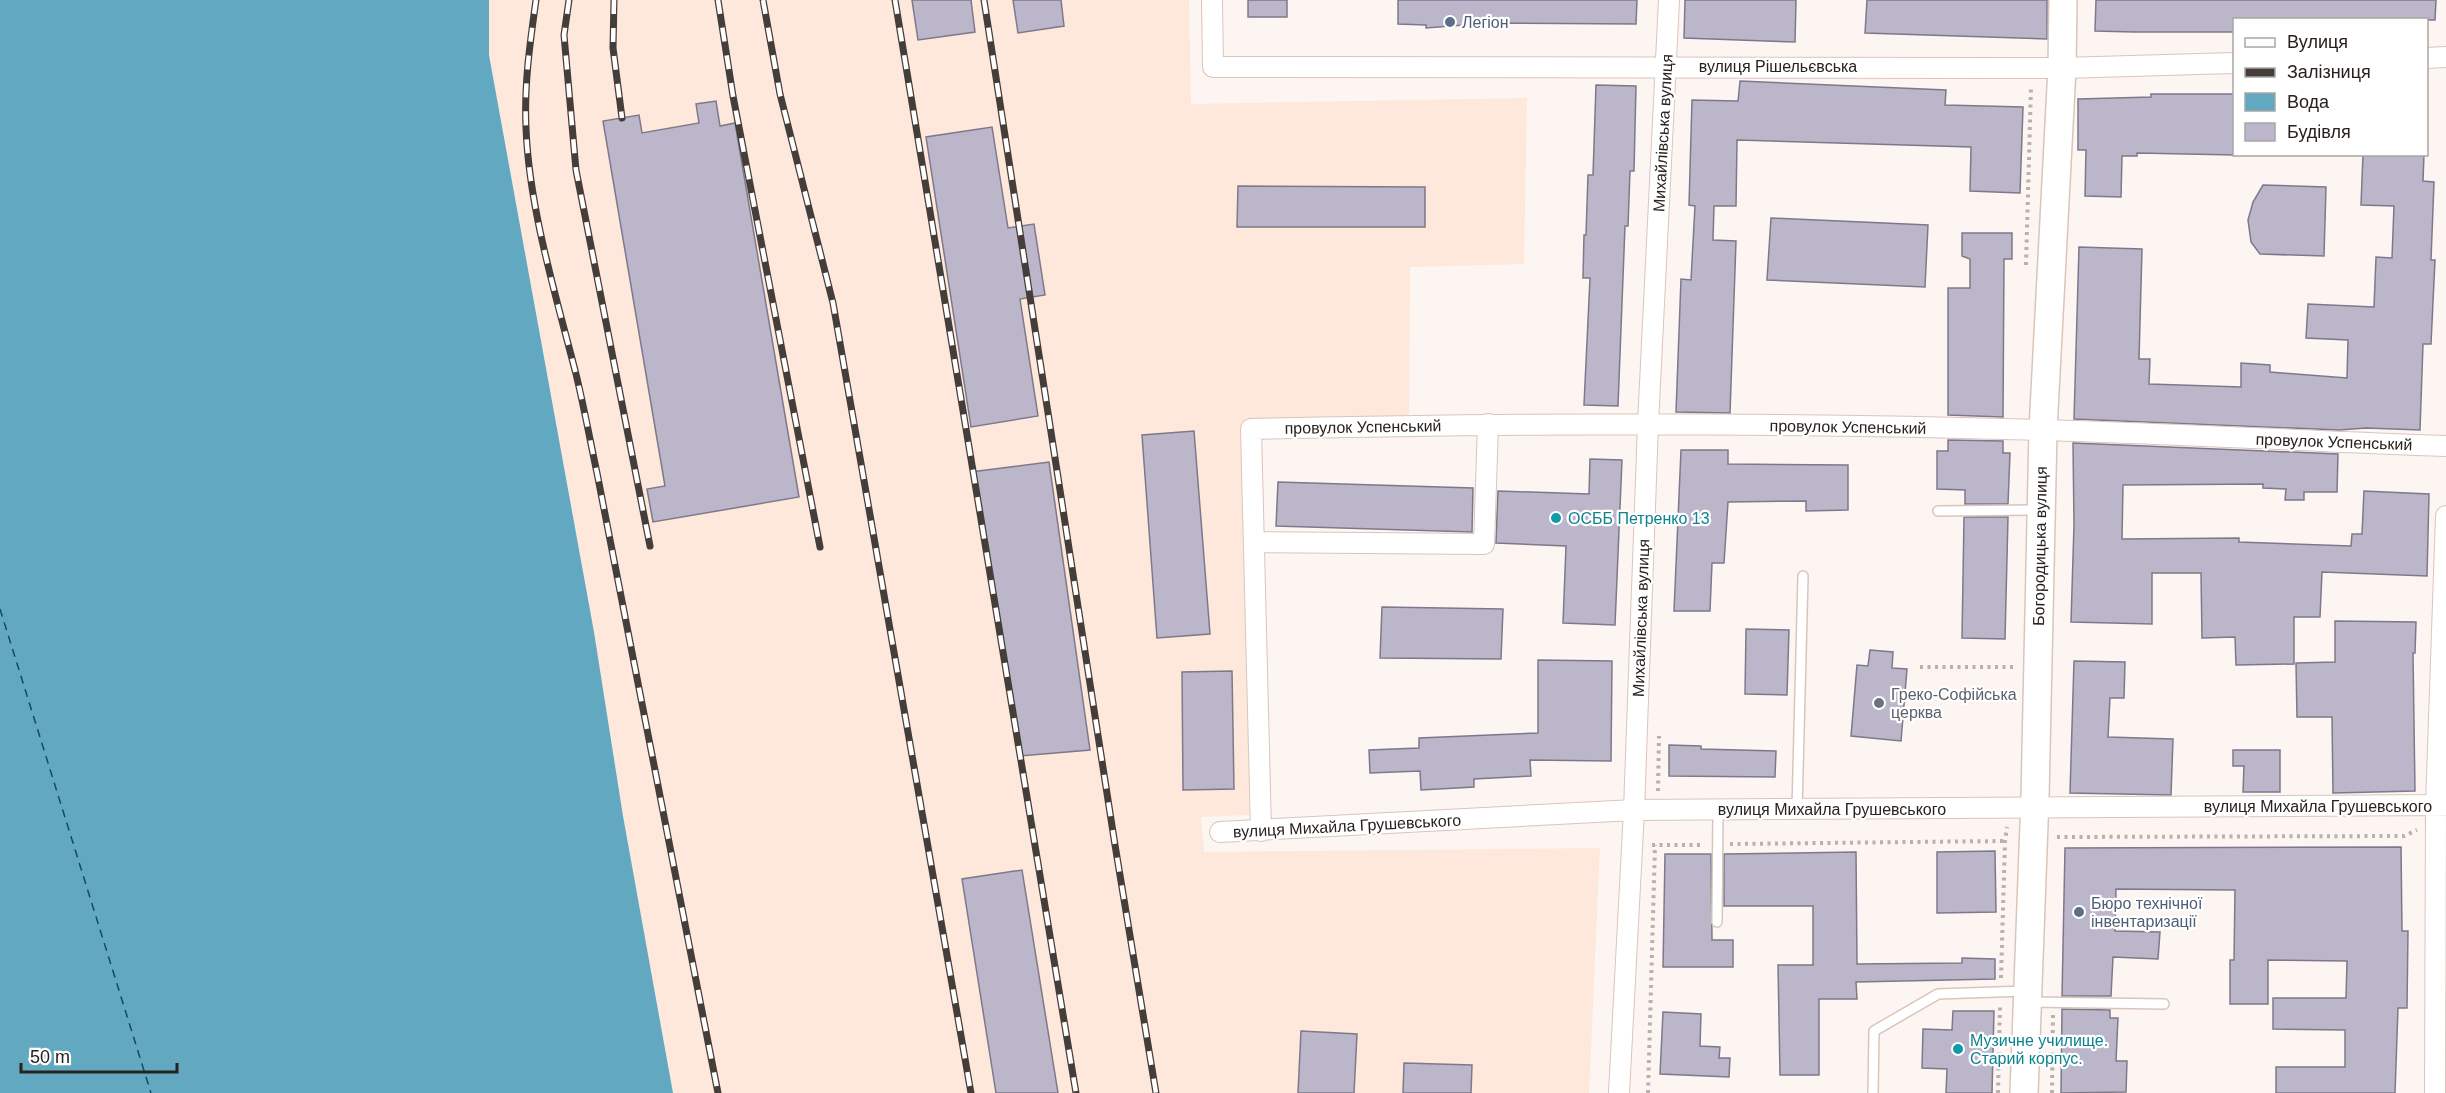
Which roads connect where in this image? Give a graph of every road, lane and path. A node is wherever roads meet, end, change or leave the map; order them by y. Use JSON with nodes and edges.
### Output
{"nodes":[{"id":1,"x":1212,"y":0,"type":"edge"},
{"id":2,"x":1669,"y":0,"type":"edge"},
{"id":3,"x":2063,"y":0,"type":"edge"},
{"id":4,"x":2446,"y":57,"type":"edge"},
{"id":5,"x":2428,"y":58,"type":"edge"},
{"id":6,"x":2233,"y":63,"type":"edge"},
{"id":7,"x":1666,"y":66,"type":"junction"},
{"id":8,"x":2062,"y":68,"type":"junction"},
{"id":9,"x":1488,"y":424,"type":"junction"},
{"id":10,"x":1648,"y":424,"type":"junction"},
{"id":11,"x":2043,"y":430,"type":"junction"},
{"id":12,"x":2446,"y":446,"type":"edge"},
{"id":13,"x":2041,"y":510,"type":"junction"},
{"id":14,"x":1938,"y":511,"type":"dead end"},
{"id":15,"x":2446,"y":516,"type":"edge"},
{"id":16,"x":1254,"y":542,"type":"junction"},
{"id":17,"x":1803,"y":576,"type":"dead end"},
{"id":18,"x":1920,"y":667,"type":"dead end"},
{"id":19,"x":2014,"y":667,"type":"dead end"},
{"id":20,"x":2034,"y":807,"type":"junction"},
{"id":21,"x":1634,"y":810,"type":"junction"},
{"id":22,"x":1718,"y":810,"type":"junction"},
{"id":23,"x":1797,"y":810,"type":"junction"},
{"id":24,"x":2439,"y":811,"type":"edge"},
{"id":25,"x":1261,"y":831,"type":"junction"},
{"id":26,"x":1220,"y":832,"type":"dead end"},
{"id":27,"x":2034,"y":837,"type":"junction"},
{"id":28,"x":2005,"y":841,"type":"junction"},
{"id":29,"x":1718,"y":844,"type":"junction"},
{"id":30,"x":1633,"y":845,"type":"junction"},
{"id":31,"x":1656,"y":845,"type":"junction"},
{"id":32,"x":1717,"y":922,"type":"dead end"},
{"id":33,"x":2000,"y":992,"type":"junction"},
{"id":34,"x":2028,"y":996,"type":"junction"},
{"id":35,"x":2164,"y":1004,"type":"dead end"},
{"id":36,"x":1619,"y":1093,"type":"edge"},
{"id":37,"x":1648,"y":1093,"type":"edge"},
{"id":38,"x":1873,"y":1093,"type":"edge"},
{"id":39,"x":1998,"y":1093,"type":"edge"},
{"id":40,"x":2024,"y":1093,"type":"edge"},
{"id":41,"x":2435,"y":1093,"type":"edge"}],
"edges":[{"from":1,"to":7,"type":"street","name":"вулиця Рішельєвська"},
{"from":2,"to":7,"type":"street","name":"Михайлівська вулиця"},
{"from":3,"to":8,"type":"street","name":"Богородицька вулиця"},
{"from":4,"to":5,"type":"street"},
{"from":6,"to":8,"type":"street","name":"вулиця Рішельєвська"},
{"from":7,"to":8,"type":"street","name":"вулиця Рішельєвська"},
{"from":7,"to":10,"type":"street","name":"Михайлівська вулиця"},
{"from":8,"to":11,"type":"street","name":"Богородицька вулиця"},
{"from":9,"to":10,"type":"street","name":"провулок Успенський"},
{"from":9,"to":16,"type":"street"},
{"from":9,"to":16,"type":"street","name":"провулок Успенський"},
{"from":10,"to":11,"type":"street","name":"провулок Успенський"},
{"from":10,"to":21,"type":"street","name":"Михайлівська вулиця"},
{"from":11,"to":12,"type":"street","name":"провулок Успенський"},
{"from":11,"to":13,"type":"street","name":"Богородицька вулиця"},
{"from":13,"to":14,"type":"lane"},
{"from":13,"to":20,"type":"street","name":"Богородицька вулиця"},
{"from":15,"to":24,"type":"street"},
{"from":16,"to":25,"type":"street"},
{"from":17,"to":23,"type":"lane"},
{"from":18,"to":19,"type":"path"},
{"from":20,"to":23,"type":"street","name":"вулиця Михайла Грушевського"},
{"from":20,"to":24,"type":"street","name":"вулиця Михайла Грушевського"},
{"from":20,"to":27,"type":"street","name":"Богородицька вулиця"},
{"from":21,"to":22,"type":"street","name":"вулиця Михайла Грушевського"},
{"from":21,"to":25,"type":"street","name":"вулиця Михайла Грушевського"},
{"from":21,"to":30,"type":"street","name":"Михайлівська вулиця"},
{"from":22,"to":23,"type":"street","name":"вулиця Михайла Грушевського"},
{"from":22,"to":29,"type":"lane"},
{"from":24,"to":27,"type":"path"},
{"from":24,"to":41,"type":"street"},
{"from":25,"to":26,"type":"street","name":"вулиця Михайла Грушевського"},
{"from":27,"to":28,"type":"path"},
{"from":27,"to":34,"type":"street","name":"Богородицька вулиця"},
{"from":28,"to":29,"type":"path"},
{"from":28,"to":33,"type":"path"},
{"from":29,"to":31,"type":"path"},
{"from":29,"to":32,"type":"lane"},
{"from":30,"to":31,"type":"path"},
{"from":30,"to":36,"type":"street","name":"Михайлівська вулиця"},
{"from":31,"to":37,"type":"path"},
{"from":33,"to":34,"type":"lane"},
{"from":33,"to":38,"type":"lane"},
{"from":33,"to":39,"type":"path"},
{"from":34,"to":35,"type":"lane"},
{"from":34,"to":40,"type":"street","name":"Богородицька вулиця"}]}
